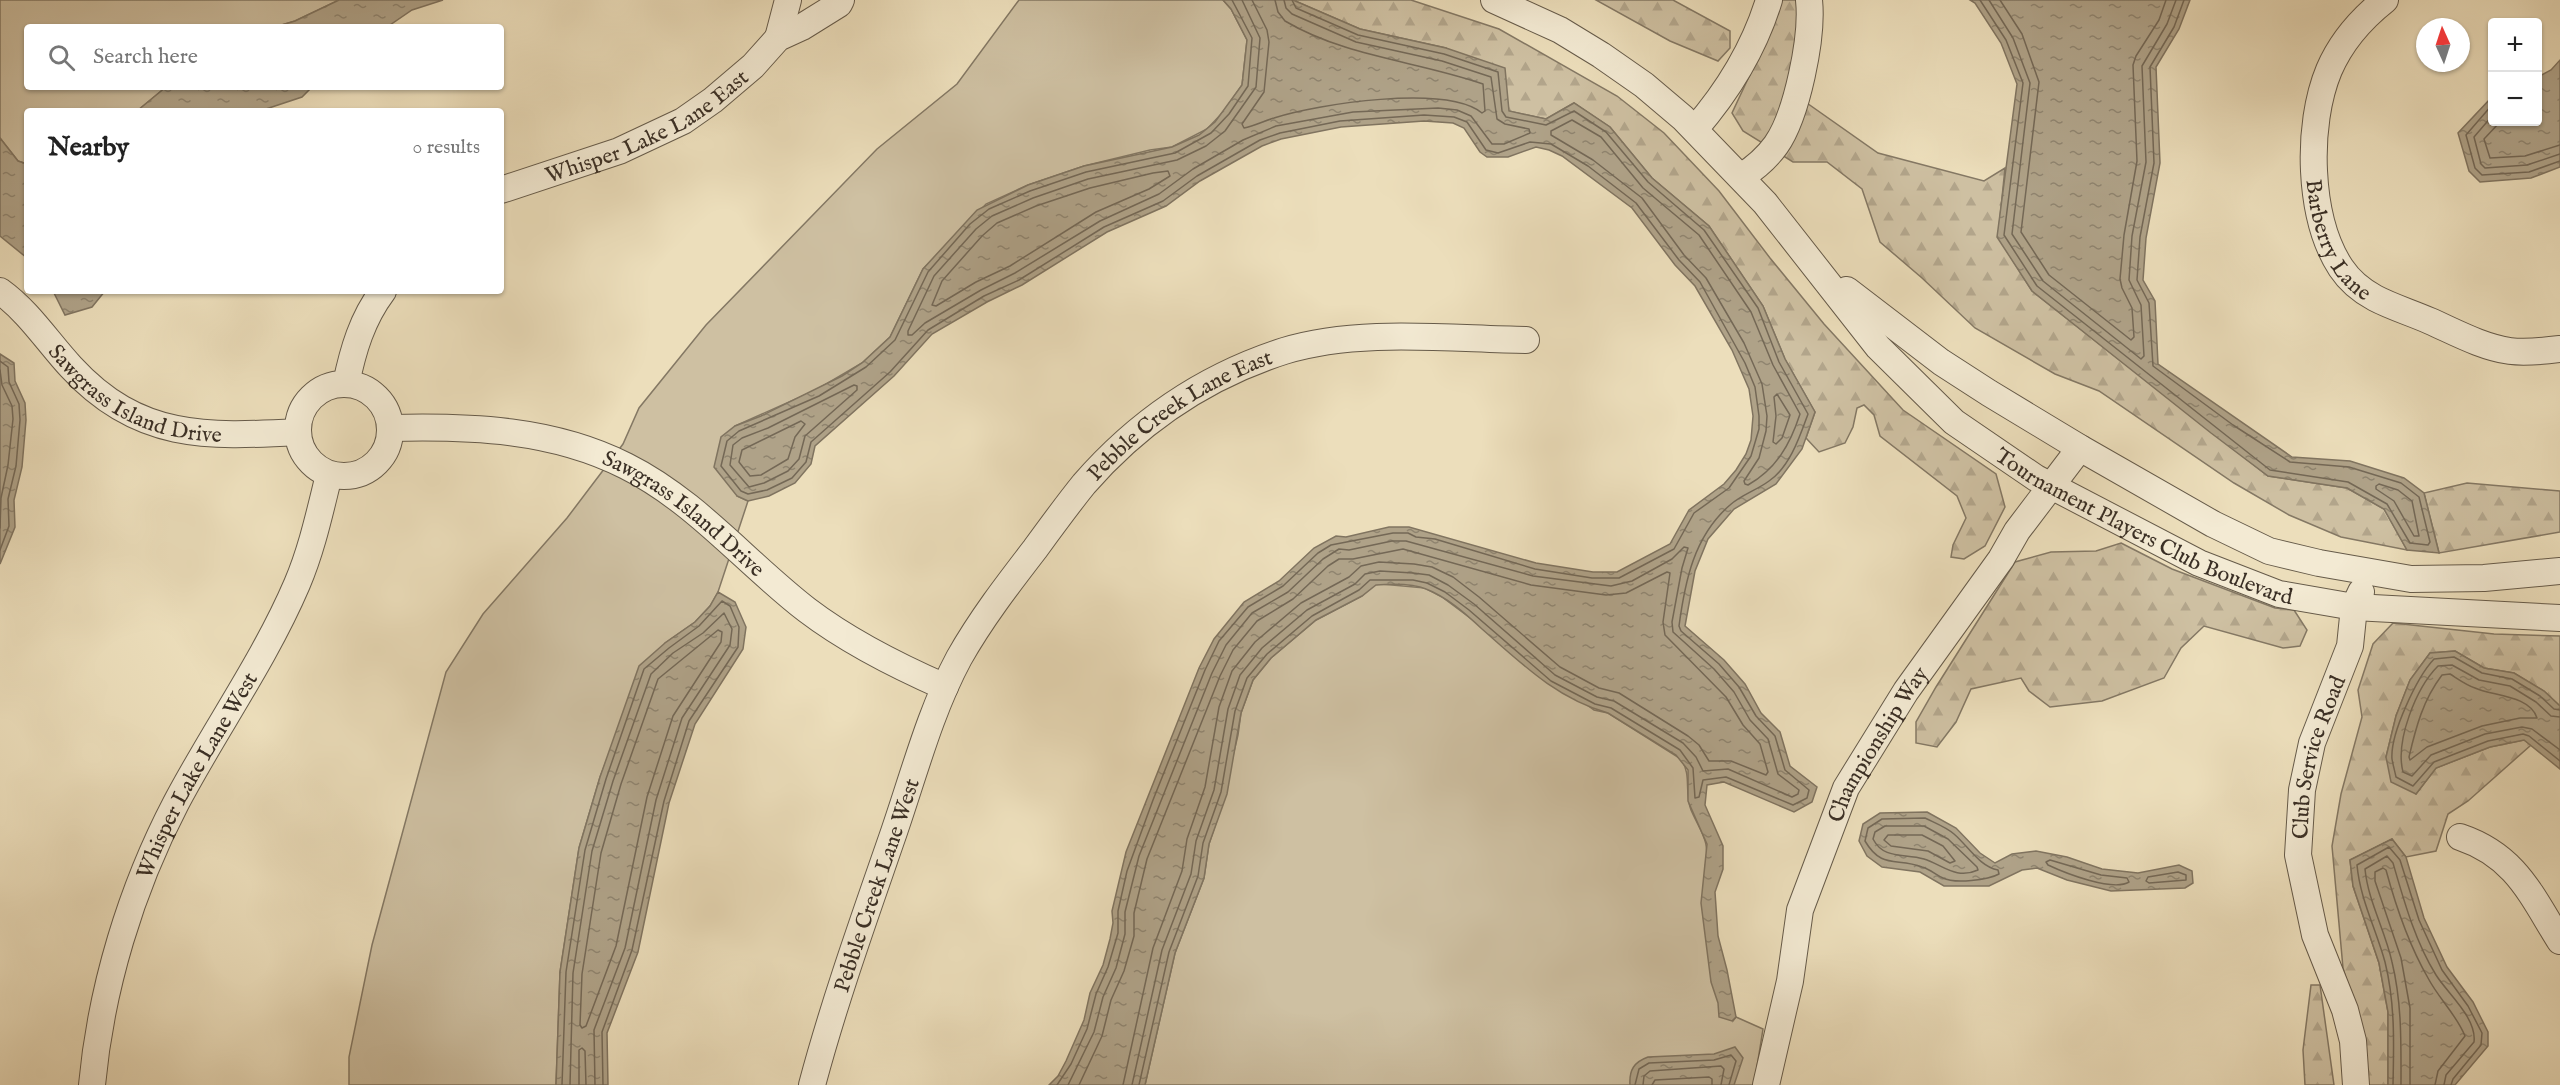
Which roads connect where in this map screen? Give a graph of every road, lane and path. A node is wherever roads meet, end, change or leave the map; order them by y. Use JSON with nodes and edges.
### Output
{"nodes":[{"id":1,"x":788,"y":0,"type":"edge"},
{"id":2,"x":841,"y":0,"type":"edge"},
{"id":3,"x":1494,"y":0,"type":"edge"},
{"id":4,"x":1769,"y":0,"type":"edge"},
{"id":5,"x":1809,"y":0,"type":"edge"},
{"id":6,"x":2385,"y":0,"type":"edge"},
{"id":7,"x":778,"y":38,"type":"junction"},
{"id":8,"x":1695,"y":129,"type":"junction"},
{"id":9,"x":1741,"y":177,"type":"junction"},
{"id":10,"x":504,"y":189,"type":"edge"},
{"id":11,"x":1813,"y":262,"type":"junction"},
{"id":12,"x":0,"y":291,"type":"edge"},
{"id":13,"x":381,"y":294,"type":"edge"},
{"id":14,"x":1526,"y":340,"type":"dead end"},
{"id":15,"x":2560,"y":349,"type":"edge"},
{"id":16,"x":346,"y":384,"type":"junction"},
{"id":17,"x":391,"y":428,"type":"junction"},
{"id":18,"x":297,"y":432,"type":"junction"},
{"id":19,"x":2080,"y":448,"type":"junction"},
{"id":20,"x":329,"y":475,"type":"junction"},
{"id":21,"x":2052,"y":485,"type":"junction"},
{"id":22,"x":2560,"y":571,"type":"edge"},
{"id":23,"x":2370,"y":573,"type":"junction"},
{"id":24,"x":2354,"y":607,"type":"junction"},
{"id":25,"x":2560,"y":618,"type":"edge"},
{"id":26,"x":945,"y":687,"type":"junction"},
{"id":27,"x":2460,"y":837,"type":"dead end"},
{"id":28,"x":2560,"y":941,"type":"edge"},
{"id":29,"x":92,"y":1085,"type":"edge"},
{"id":30,"x":812,"y":1085,"type":"edge"},
{"id":31,"x":1766,"y":1085,"type":"edge"},
{"id":32,"x":2356,"y":1085,"type":"edge"}],
"edges":[{"from":1,"to":7,"type":"street","name":"Whisper Lake Lane East"},
{"from":2,"to":7,"type":"street","name":"Whisper Lake Lane East"},
{"from":3,"to":8,"type":"street","name":"Tournament Players Club Boulevard"},
{"from":4,"to":8,"type":"street"},
{"from":5,"to":9,"type":"street"},
{"from":6,"to":15,"type":"street","name":"Barberry Lane"},
{"from":7,"to":10,"type":"street","name":"Whisper Lake Lane East"},
{"from":8,"to":9,"type":"street","name":"Tournament Players Club Boulevard"},
{"from":9,"to":11,"type":"street","name":"Tournament Players Club Boulevard"},
{"from":11,"to":19,"type":"street","name":"Tournament Players Club Boulevard"},
{"from":11,"to":21,"type":"street","name":"Tournament Players Club Boulevard"},
{"from":12,"to":18,"type":"street","name":"Sawgrass Island Drive"},
{"from":13,"to":16,"type":"street"},
{"from":14,"to":26,"type":"street","name":"Pebble Creek Lane East"},
{"from":16,"to":17,"type":"street"},
{"from":16,"to":18,"type":"street"},
{"from":17,"to":20,"type":"street"},
{"from":17,"to":26,"type":"street","name":"Sawgrass Island Drive"},
{"from":18,"to":20,"type":"street"},
{"from":19,"to":21,"type":"street","name":"Championship Way"},
{"from":19,"to":23,"type":"street","name":"Tournament Players Club Boulevard"},
{"from":20,"to":29,"type":"street","name":"Whisper Lake Lane West"},
{"from":21,"to":24,"type":"street","name":"Tournament Players Club Boulevard"},
{"from":21,"to":31,"type":"street","name":"Championship Way"},
{"from":22,"to":23,"type":"street","name":"Tournament Players Club Boulevard"},
{"from":23,"to":24,"type":"street","name":"Club Service Road"},
{"from":24,"to":25,"type":"street","name":"Tournament Players Club Boulevard"},
{"from":24,"to":32,"type":"street","name":"Club Service Road"},
{"from":26,"to":30,"type":"street","name":"Pebble Creek Lane West"},
{"from":27,"to":28,"type":"street"}]}
